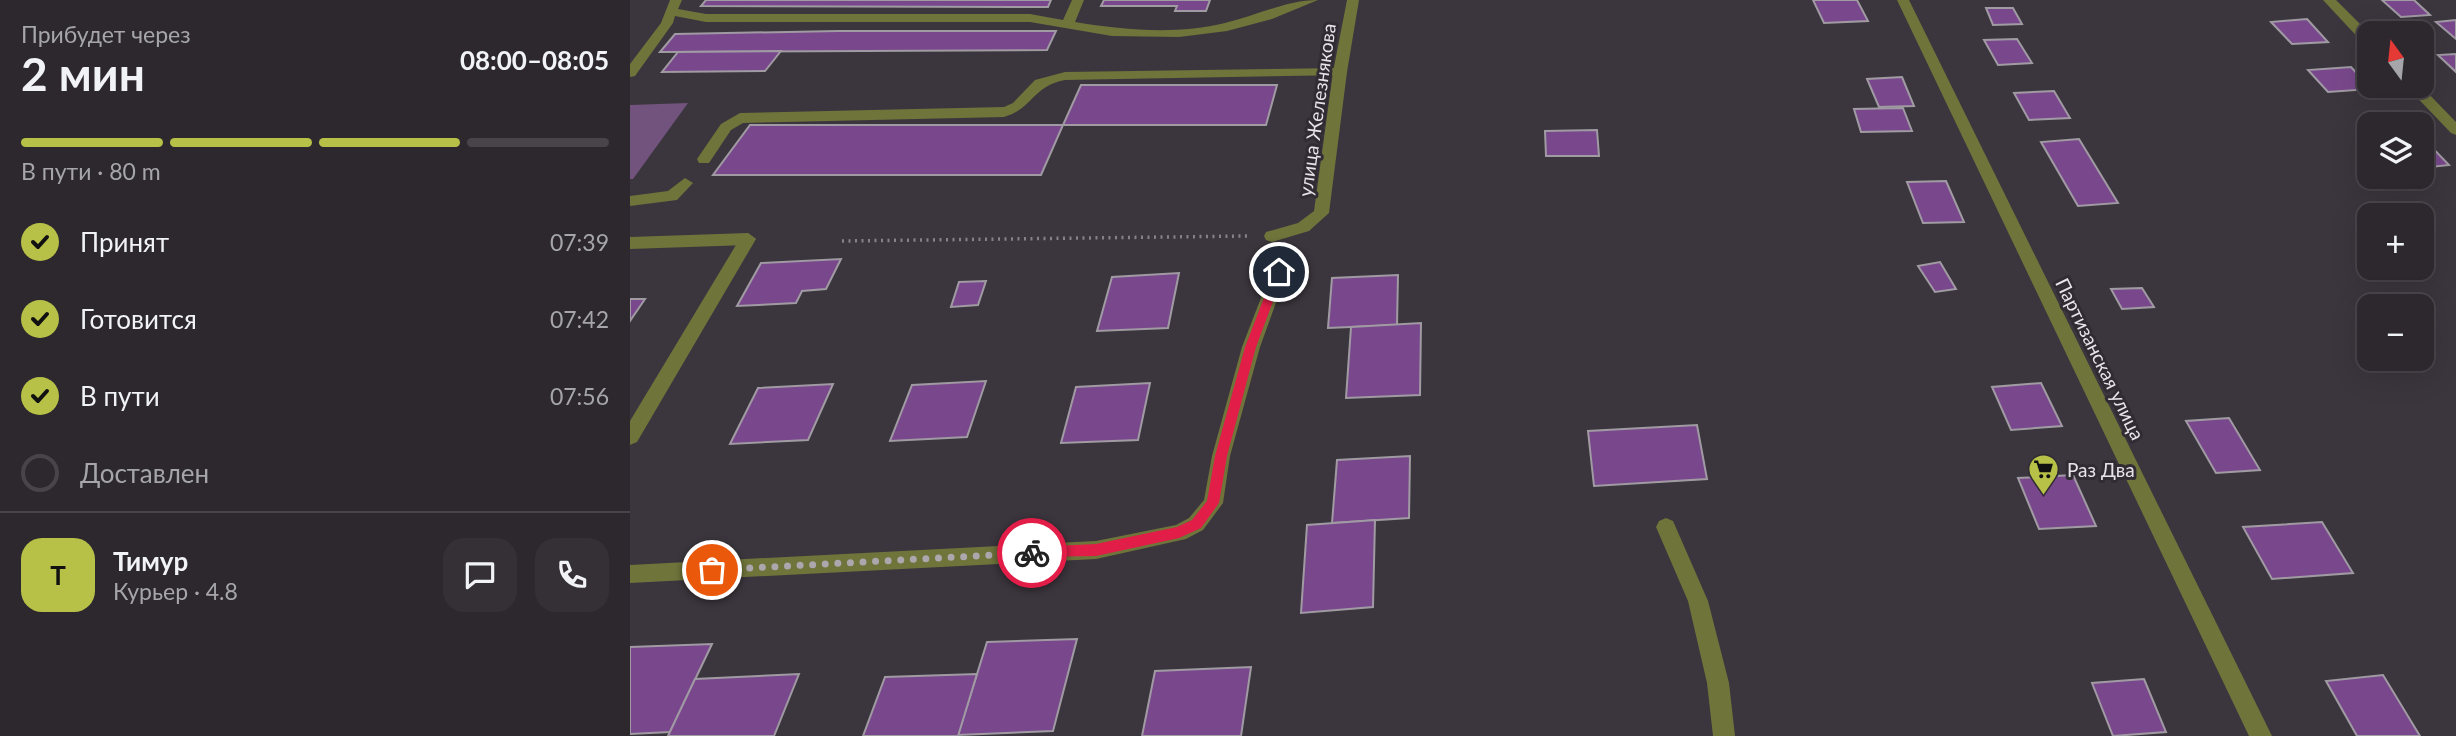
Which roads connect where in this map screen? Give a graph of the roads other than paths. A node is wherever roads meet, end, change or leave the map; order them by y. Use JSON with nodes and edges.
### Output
{"nodes":[{"id":1,"x":1078,"y":0,"type":"edge"},
{"id":2,"x":1312,"y":0,"type":"edge"},
{"id":3,"x":1353,"y":0,"type":"edge"},
{"id":4,"x":1903,"y":0,"type":"edge"},
{"id":5,"x":2329,"y":0,"type":"edge"},
{"id":6,"x":673,"y":5,"type":"edge"},
{"id":7,"x":1067,"y":24,"type":"junction"},
{"id":8,"x":2357,"y":28,"type":"edge"},
{"id":9,"x":1340,"y":72,"type":"junction"},
{"id":10,"x":630,"y":73,"type":"edge"},
{"id":11,"x":2425,"y":98,"type":"edge"},
{"id":12,"x":2456,"y":130,"type":"edge"},
{"id":13,"x":704,"y":159,"type":"dead end"},
{"id":14,"x":685,"y":183,"type":"dead end"},
{"id":15,"x":630,"y":201,"type":"edge"},
{"id":16,"x":1272,"y":236,"type":"road end"},
{"id":17,"x":630,"y":243,"type":"edge"},
{"id":18,"x":1279,"y":272,"type":"dead end"},
{"id":19,"x":630,"y":437,"type":"edge"},
{"id":20,"x":1666,"y":527,"type":"dead end"},
{"id":21,"x":630,"y":574,"type":"edge"},
{"id":22,"x":1724,"y":736,"type":"edge"},
{"id":23,"x":2261,"y":736,"type":"edge"}],
"edges":[{"from":1,"to":7,"type":"street"},
{"from":2,"to":7,"type":"street"},
{"from":3,"to":9,"type":"street","name":"улица Железнякова"},
{"from":4,"to":23,"type":"street","name":"Партизанская улица"},
{"from":5,"to":8,"type":"street"},
{"from":6,"to":7,"type":"street"},
{"from":6,"to":10,"type":"street"},
{"from":9,"to":13,"type":"street"},
{"from":9,"to":16,"type":"street","name":"улица Железнякова"},
{"from":11,"to":12,"type":"street"},
{"from":14,"to":15,"type":"street"},
{"from":17,"to":19,"type":"street"},
{"from":18,"to":21,"type":"street"},
{"from":20,"to":22,"type":"street"}]}
